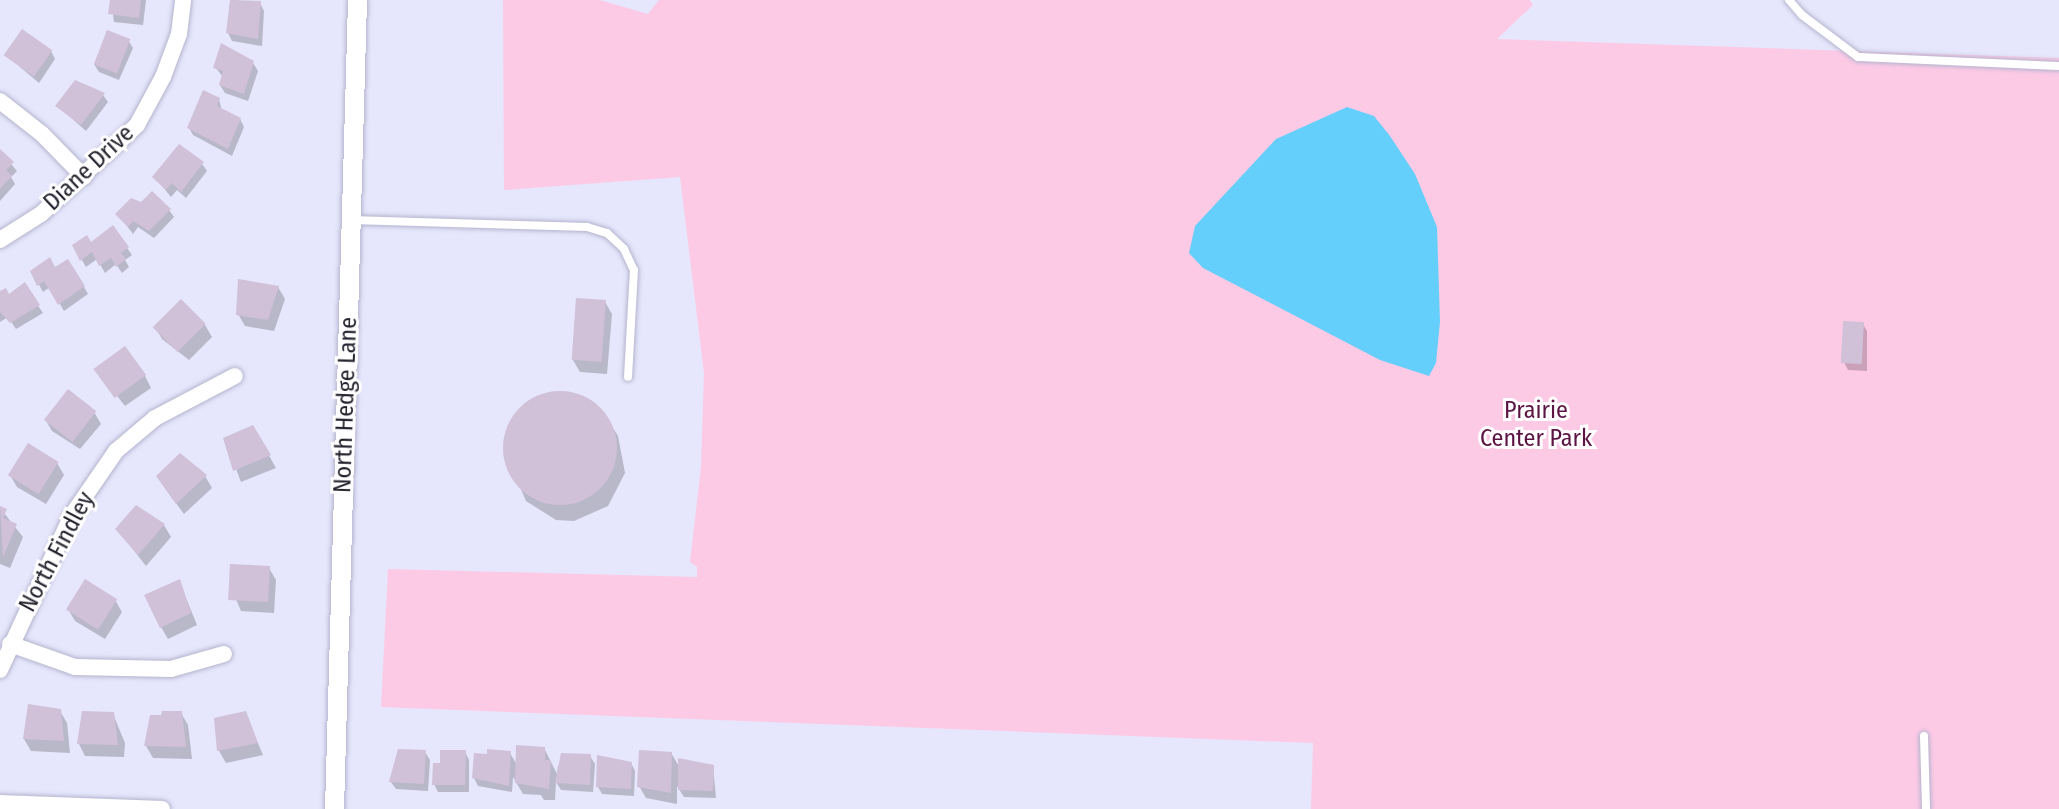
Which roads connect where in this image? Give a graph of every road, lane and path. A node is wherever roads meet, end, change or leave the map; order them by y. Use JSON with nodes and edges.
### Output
{"nodes":[{"id":1,"x":183,"y":0,"type":"edge"},
{"id":2,"x":357,"y":0,"type":"edge"},
{"id":3,"x":1789,"y":0,"type":"edge"},
{"id":4,"x":2059,"y":66,"type":"edge"},
{"id":5,"x":0,"y":102,"type":"edge"},
{"id":6,"x":84,"y":177,"type":"junction"},
{"id":7,"x":351,"y":220,"type":"junction"},
{"id":8,"x":0,"y":240,"type":"edge"},
{"id":9,"x":235,"y":376,"type":"dead end"},
{"id":10,"x":628,"y":377,"type":"dead end"},
{"id":11,"x":10,"y":644,"type":"junction"},
{"id":12,"x":224,"y":654,"type":"dead end"},
{"id":13,"x":0,"y":670,"type":"edge"},
{"id":14,"x":1924,"y":736,"type":"dead end"},
{"id":15,"x":0,"y":803,"type":"edge"},
{"id":16,"x":162,"y":809,"type":"edge"},
{"id":17,"x":334,"y":809,"type":"edge"},
{"id":18,"x":1926,"y":809,"type":"edge"}],
"edges":[{"from":1,"to":6,"type":"street","name":"Diane Drive"},
{"from":2,"to":7,"type":"street","name":"North Hedge Lane"},
{"from":3,"to":4,"type":"lane"},
{"from":5,"to":6,"type":"street"},
{"from":6,"to":8,"type":"street","name":"Diane Drive"},
{"from":7,"to":10,"type":"lane"},
{"from":7,"to":17,"type":"street","name":"North Hedge Lane"},
{"from":9,"to":11,"type":"street","name":"North Findley"},
{"from":11,"to":12,"type":"street"},
{"from":11,"to":13,"type":"street","name":"North Findley"},
{"from":14,"to":18,"type":"lane"},
{"from":15,"to":16,"type":"street"}]}
